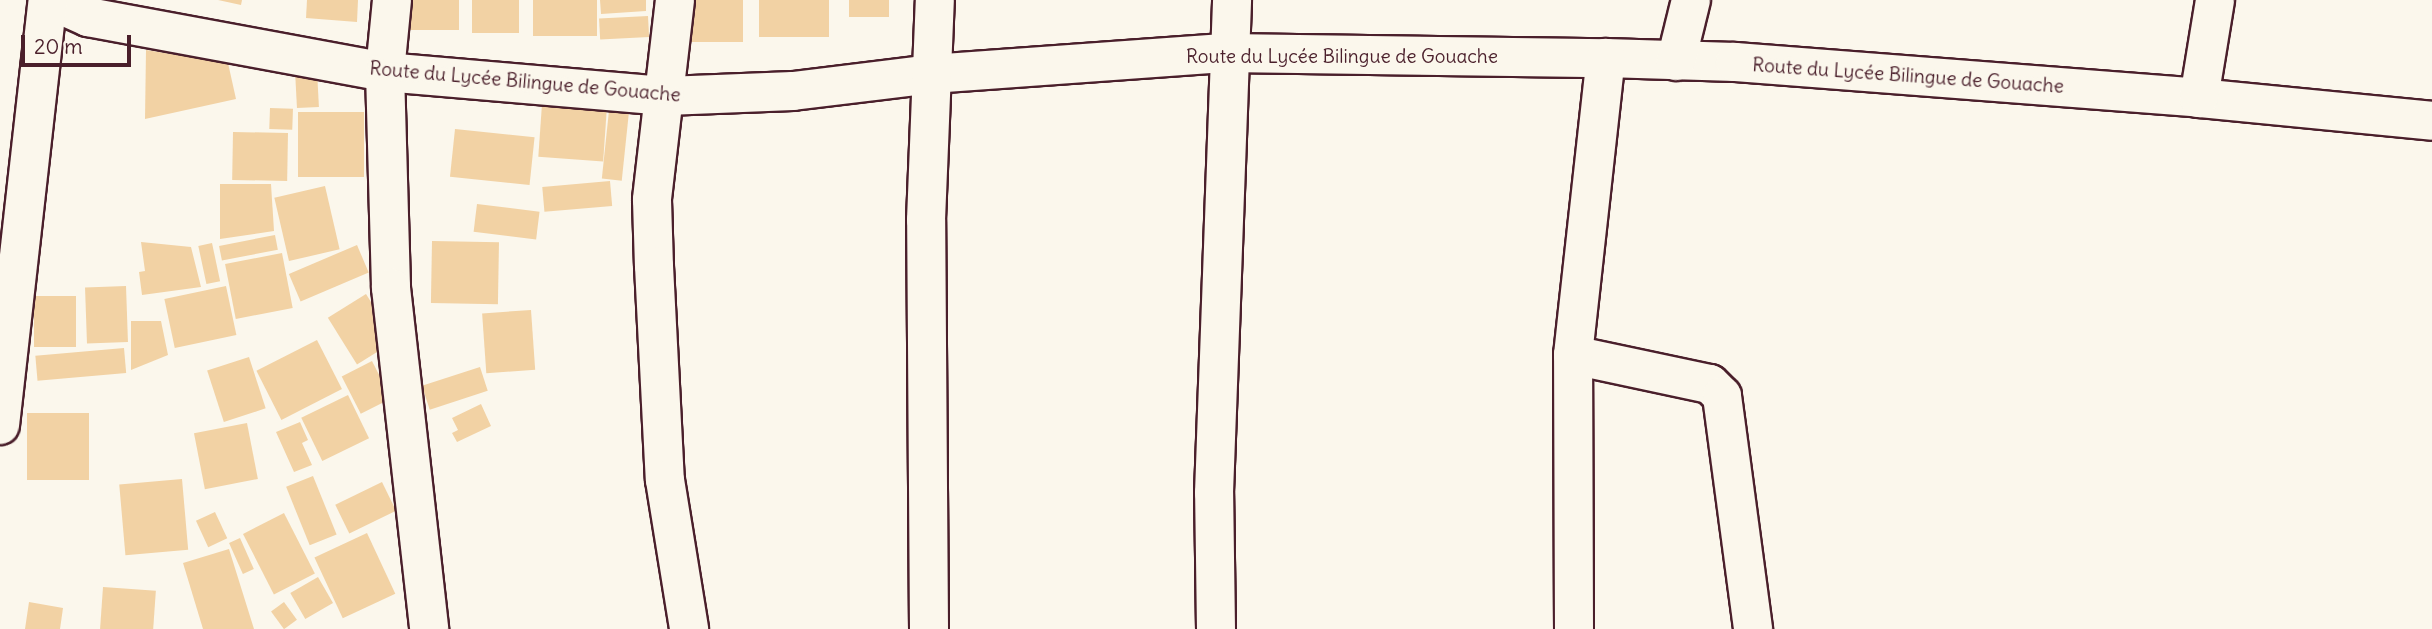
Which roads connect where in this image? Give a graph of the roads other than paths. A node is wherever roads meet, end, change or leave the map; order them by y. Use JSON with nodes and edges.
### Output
{"nodes":[{"id":1,"x":49,"y":0,"type":"edge"},
{"id":2,"x":392,"y":0,"type":"edge"},
{"id":3,"x":675,"y":0,"type":"edge"},
{"id":4,"x":936,"y":0,"type":"edge"},
{"id":5,"x":1232,"y":0,"type":"edge"},
{"id":6,"x":1691,"y":0,"type":"edge"},
{"id":7,"x":2215,"y":0,"type":"edge"},
{"id":8,"x":1227,"y":53,"type":"junction"},
{"id":9,"x":1606,"y":58,"type":"junction"},
{"id":10,"x":1676,"y":61,"type":"junction"},
{"id":11,"x":385,"y":72,"type":"junction"},
{"id":12,"x":930,"y":74,"type":"junction"},
{"id":13,"x":666,"y":96,"type":"junction"},
{"id":14,"x":2199,"y":98,"type":"junction"},
{"id":15,"x":2432,"y":121,"type":"edge"},
{"id":16,"x":1573,"y":355,"type":"junction"},
{"id":17,"x":0,"y":425,"type":"edge"},
{"id":18,"x":429,"y":629,"type":"edge"},
{"id":19,"x":689,"y":629,"type":"edge"},
{"id":20,"x":929,"y":629,"type":"edge"},
{"id":21,"x":1216,"y":629,"type":"edge"},
{"id":22,"x":1574,"y":629,"type":"edge"},
{"id":23,"x":1753,"y":629,"type":"edge"}],
"edges":[{"from":1,"to":11,"type":"street","name":"Route du Lycée Bilingue de Gouache"},
{"from":1,"to":17,"type":"street"},
{"from":2,"to":11,"type":"street"},
{"from":3,"to":13,"type":"street"},
{"from":4,"to":12,"type":"street"},
{"from":5,"to":8,"type":"street"},
{"from":6,"to":10,"type":"street"},
{"from":7,"to":14,"type":"street"},
{"from":8,"to":9,"type":"street","name":"Route du Lycée Bilingue de Gouache"},
{"from":8,"to":12,"type":"street","name":"Route du Lycée Bilingue de Gouache"},
{"from":8,"to":21,"type":"street"},
{"from":9,"to":10,"type":"street","name":"Route du Lycée Bilingue de Gouache"},
{"from":9,"to":16,"type":"street"},
{"from":10,"to":14,"type":"street","name":"Route du Lycée Bilingue de Gouache"},
{"from":11,"to":13,"type":"street","name":"Route du Lycée Bilingue de Gouache"},
{"from":11,"to":18,"type":"street"},
{"from":12,"to":13,"type":"street","name":"Route du Lycée Bilingue de Gouache"},
{"from":12,"to":20,"type":"street"},
{"from":13,"to":19,"type":"street"},
{"from":14,"to":15,"type":"street","name":"Route du Lycée Bilingue de Gouache"},
{"from":16,"to":22,"type":"street"},
{"from":16,"to":23,"type":"street"}]}
